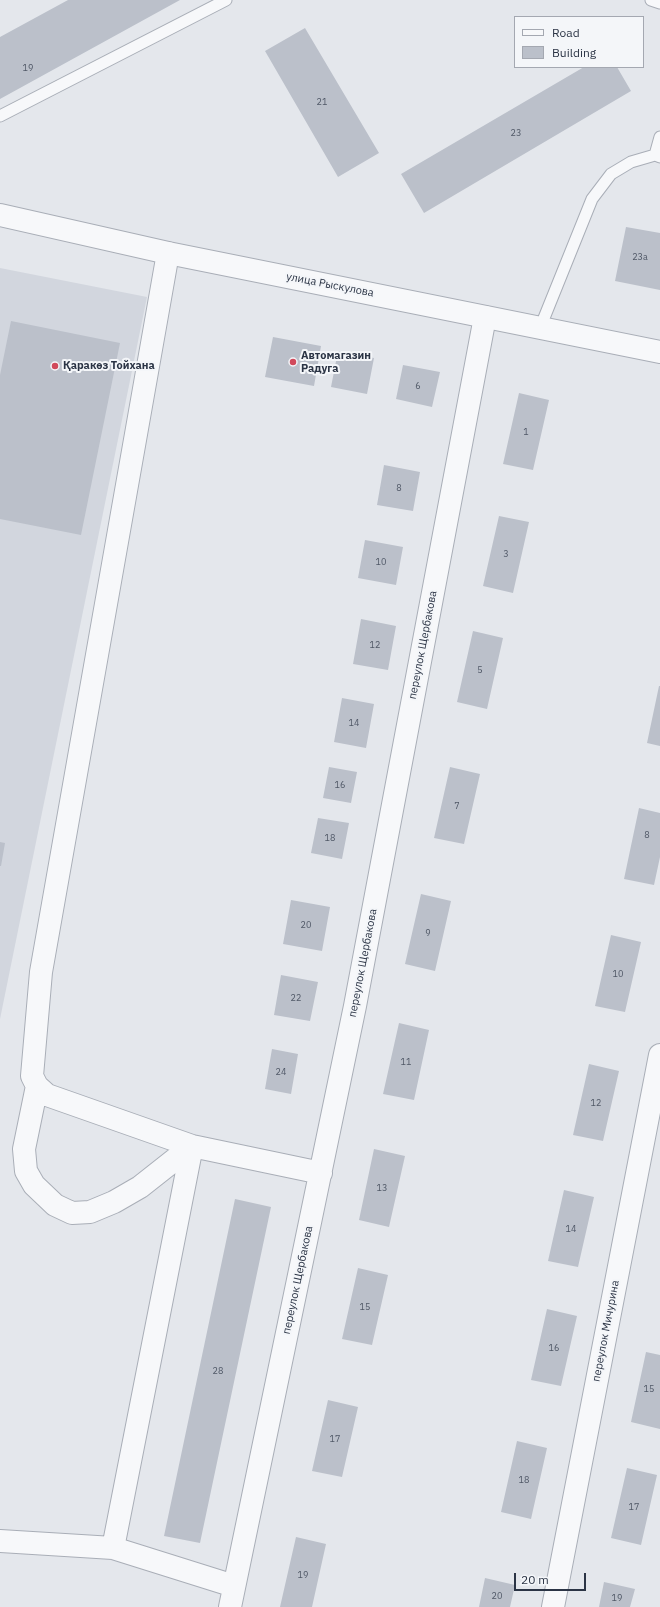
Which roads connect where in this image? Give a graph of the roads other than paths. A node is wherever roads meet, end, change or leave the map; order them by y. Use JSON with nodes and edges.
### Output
{"nodes":[{"id":1,"x":226,"y":0,"type":"edge"},
{"id":2,"x":651,"y":0,"type":"edge"},
{"id":3,"x":660,"y":3,"type":"edge"},
{"id":4,"x":0,"y":116,"type":"edge"},
{"id":5,"x":660,"y":137,"type":"edge"},
{"id":6,"x":657,"y":156,"type":"edge"},
{"id":7,"x":0,"y":215,"type":"edge"},
{"id":8,"x":168,"y":253,"type":"junction"},
{"id":9,"x":484,"y":317,"type":"junction"},
{"id":10,"x":540,"y":328,"type":"junction"},
{"id":11,"x":660,"y":352,"type":"edge"},
{"id":12,"x":660,"y":1055,"type":"edge"},
{"id":13,"x":37,"y":1086,"type":"junction"},
{"id":14,"x":192,"y":1146,"type":"junction"},
{"id":15,"x":321,"y":1173,"type":"junction"},
{"id":16,"x":0,"y":1540,"type":"edge"},
{"id":17,"x":113,"y":1548,"type":"junction"},
{"id":18,"x":234,"y":1586,"type":"junction"},
{"id":19,"x":230,"y":1607,"type":"edge"},
{"id":20,"x":553,"y":1607,"type":"edge"}],
"edges":[{"from":1,"to":4,"type":"lane"},
{"from":2,"to":3,"type":"lane"},
{"from":5,"to":6,"type":"lane"},
{"from":6,"to":10,"type":"lane"},
{"from":7,"to":8,"type":"street","name":"улица Рыскулова"},
{"from":8,"to":9,"type":"street","name":"улица Рыскулова"},
{"from":8,"to":13,"type":"street"},
{"from":9,"to":10,"type":"street","name":"улица Рыскулова"},
{"from":9,"to":15,"type":"street","name":"переулок Щербакова"},
{"from":10,"to":11,"type":"street","name":"улица Рыскулова"},
{"from":12,"to":20,"type":"street","name":"переулок Мичурина"},
{"from":13,"to":14,"type":"street"},
{"from":13,"to":14,"type":"street"},
{"from":14,"to":15,"type":"street"},
{"from":14,"to":17,"type":"street"},
{"from":15,"to":18,"type":"street","name":"переулок Щербакова"},
{"from":16,"to":17,"type":"street"},
{"from":17,"to":18,"type":"street"},
{"from":18,"to":19,"type":"street","name":"переулок Щербакова"}]}
